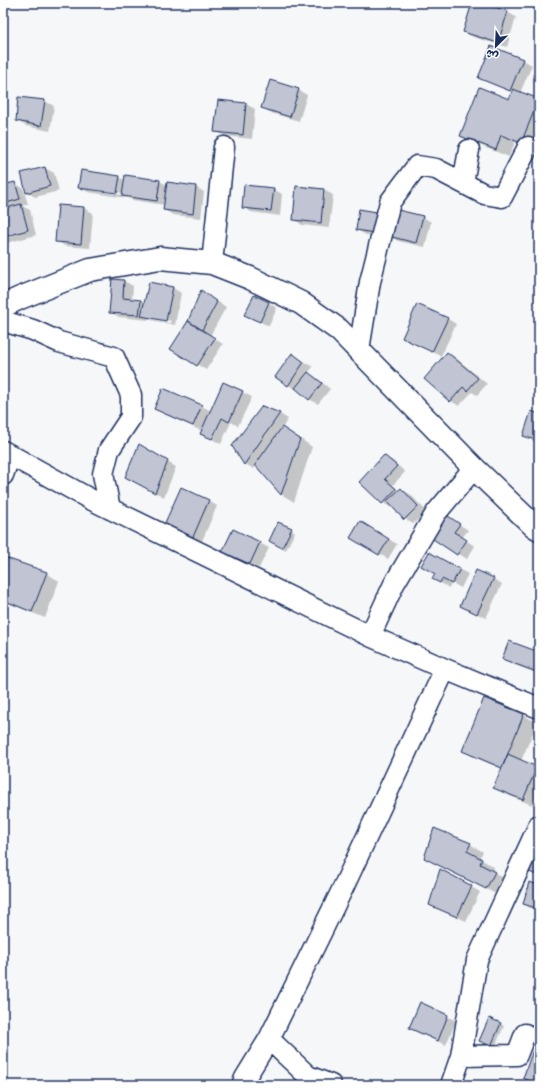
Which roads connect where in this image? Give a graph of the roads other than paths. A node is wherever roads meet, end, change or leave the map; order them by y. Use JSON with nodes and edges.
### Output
{"nodes":[{"id":1,"x":224,"y":147,"type":"dead end"},
{"id":2,"x":528,"y":147,"type":"dead end"},
{"id":3,"x":469,"y":150,"type":"dead end"},
{"id":4,"x":463,"y":183,"type":"junction"},
{"id":5,"x":212,"y":263,"type":"junction"},
{"id":6,"x":3,"y":306,"type":"edge"},
{"id":7,"x":3,"y":321,"type":"edge"},
{"id":8,"x":359,"y":350,"type":"junction"},
{"id":9,"x":7,"y":453,"type":"edge"},
{"id":10,"x":474,"y":468,"type":"junction"},
{"id":11,"x":3,"y":475,"type":"edge"},
{"id":12,"x":110,"y":509,"type":"junction"},
{"id":13,"x":539,"y":529,"type":"edge"},
{"id":14,"x":370,"y":636,"type":"junction"},
{"id":15,"x":445,"y":669,"type":"junction"},
{"id":16,"x":539,"y":708,"type":"edge"},
{"id":17,"x":539,"y":824,"type":"edge"},
{"id":18,"x":525,"y":1034,"type":"dead end"},
{"id":19,"x":270,"y":1039,"type":"junction"},
{"id":20,"x":461,"y":1056,"type":"junction"},
{"id":21,"x":242,"y":1085,"type":"edge"},
{"id":22,"x":331,"y":1085,"type":"edge"},
{"id":23,"x":451,"y":1085,"type":"edge"}],
"edges":[{"from":1,"to":5,"type":"street"},
{"from":2,"to":4,"type":"street"},
{"from":3,"to":4,"type":"street"},
{"from":4,"to":8,"type":"street"},
{"from":5,"to":6,"type":"street"},
{"from":5,"to":8,"type":"street"},
{"from":7,"to":12,"type":"street"},
{"from":8,"to":10,"type":"street"},
{"from":9,"to":11,"type":"street"},
{"from":9,"to":12,"type":"street"},
{"from":10,"to":13,"type":"street"},
{"from":10,"to":14,"type":"street"},
{"from":12,"to":14,"type":"street"},
{"from":14,"to":15,"type":"street"},
{"from":15,"to":16,"type":"street"},
{"from":15,"to":19,"type":"street"},
{"from":17,"to":20,"type":"street"},
{"from":18,"to":20,"type":"street"},
{"from":19,"to":21,"type":"street"},
{"from":19,"to":22,"type":"street"},
{"from":20,"to":23,"type":"street"}]}
